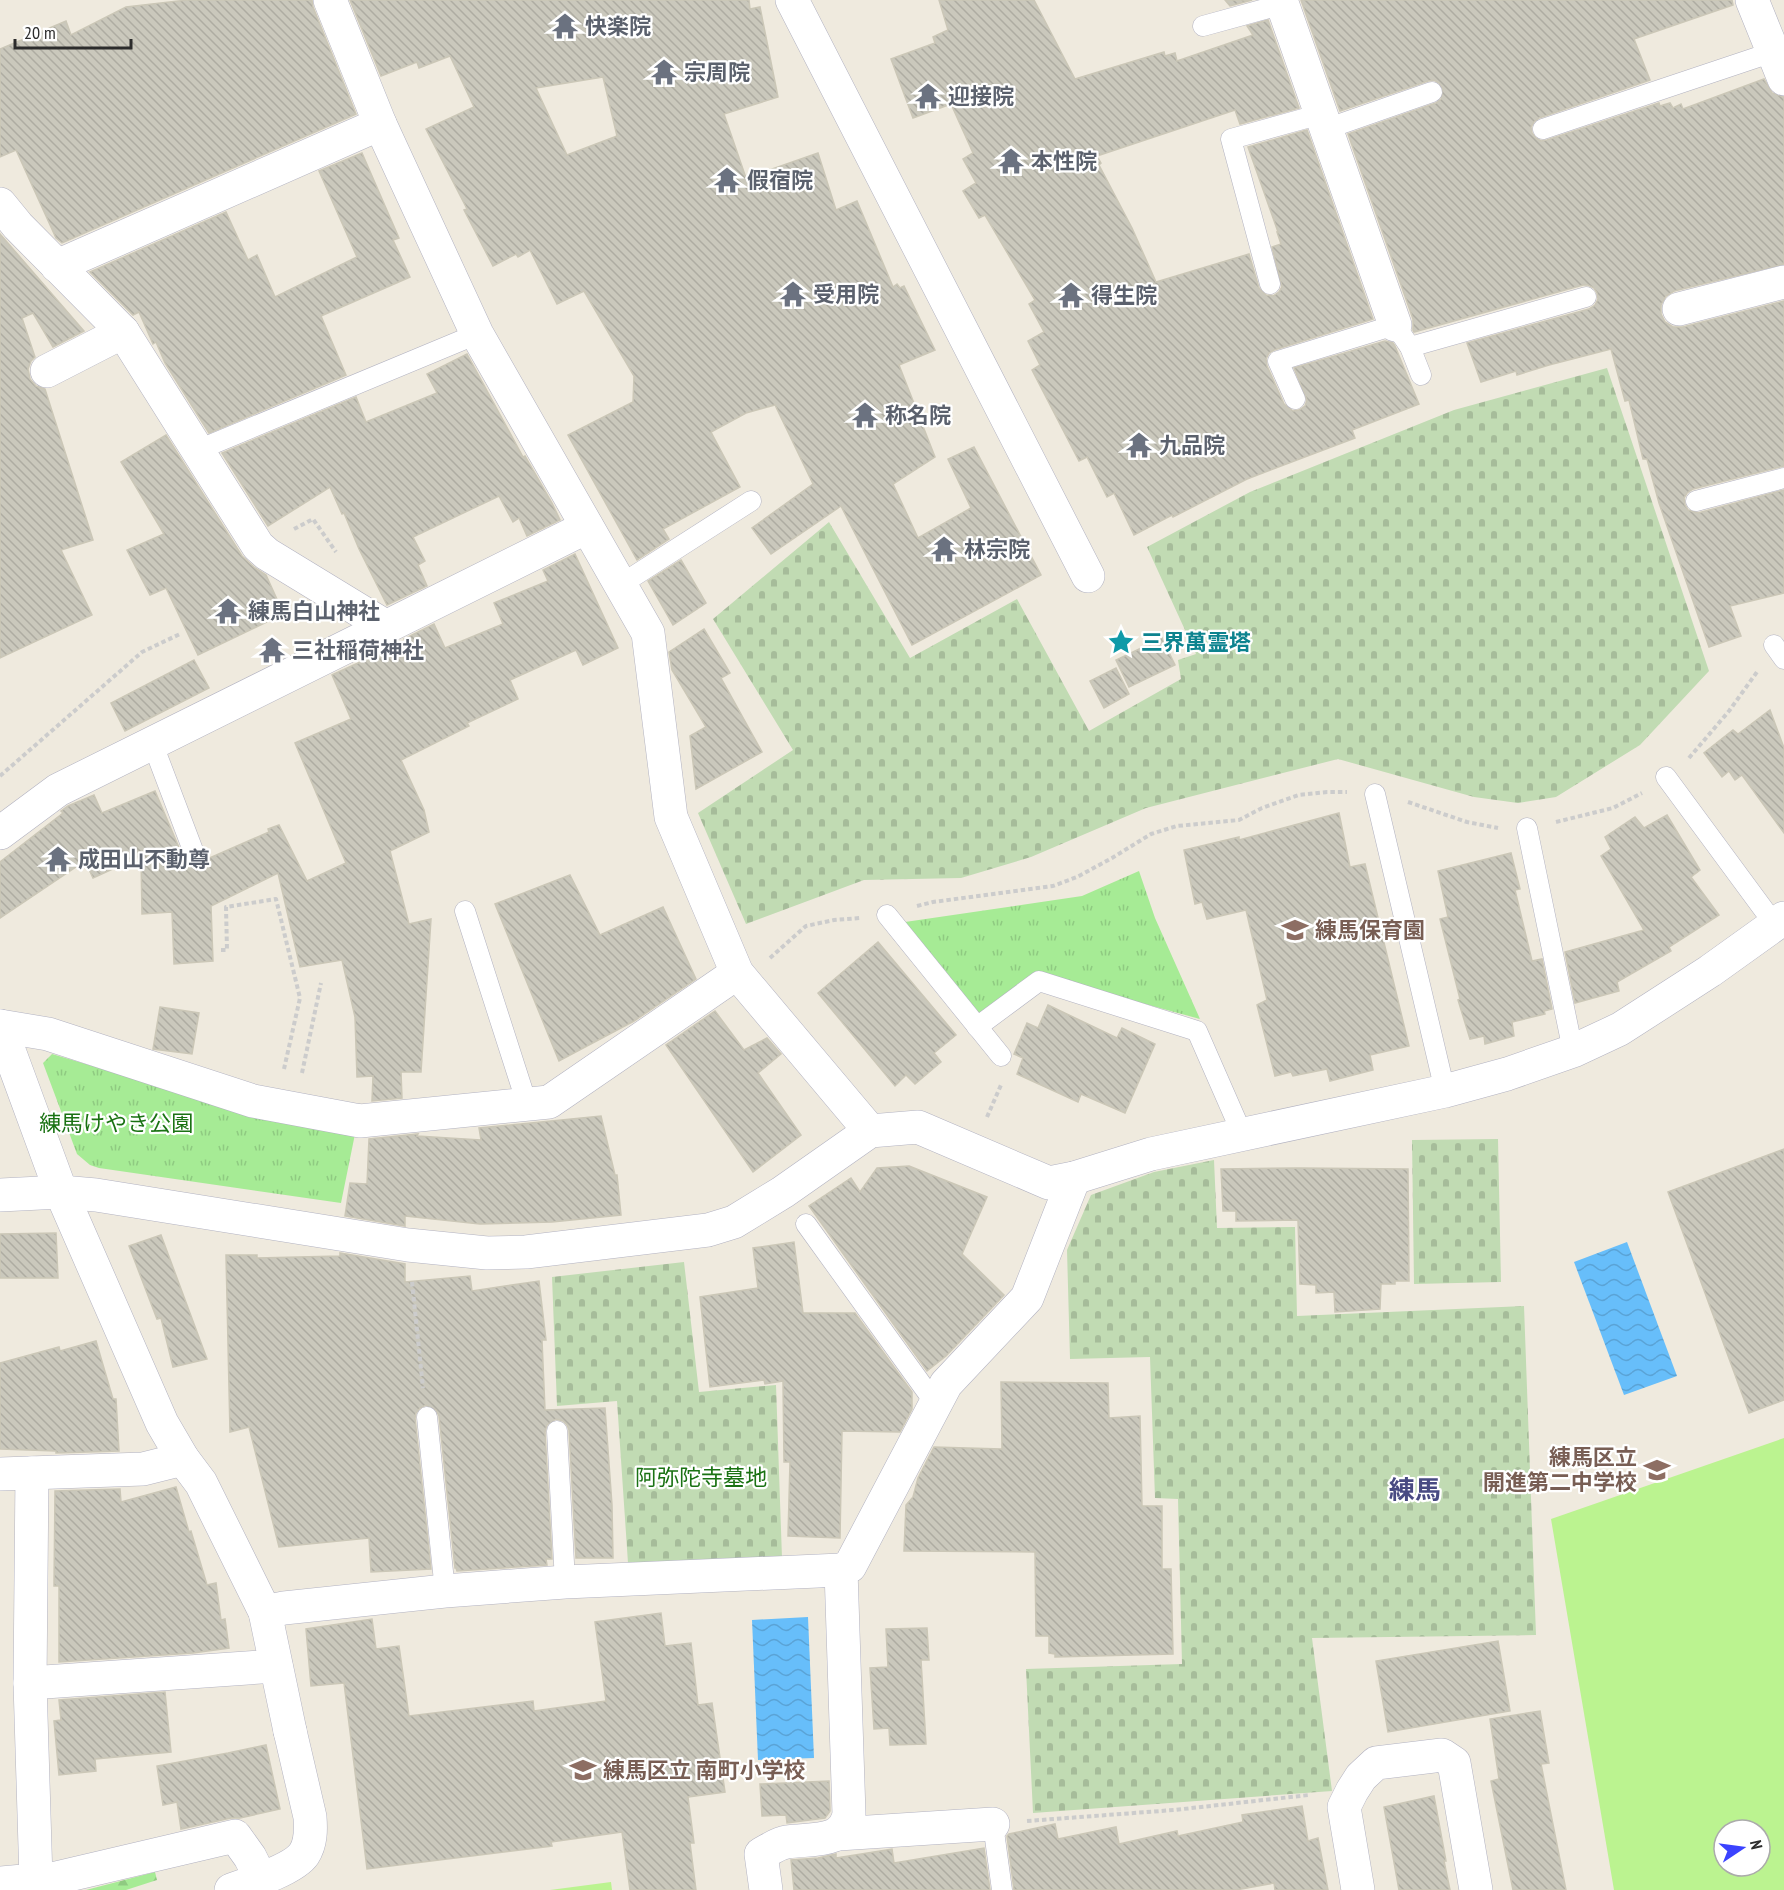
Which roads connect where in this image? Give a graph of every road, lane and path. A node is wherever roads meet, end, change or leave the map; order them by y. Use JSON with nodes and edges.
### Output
{"nodes":[{"id":1,"x":330,"y":0,"type":"edge"},
{"id":2,"x":792,"y":0,"type":"edge"},
{"id":3,"x":1752,"y":0,"type":"edge"},
{"id":4,"x":1282,"y":2,"type":"edge"},
{"id":5,"x":1203,"y":26,"type":"dead end"},
{"id":6,"x":1778,"y":65,"type":"edge"},
{"id":7,"x":1432,"y":92,"type":"dead end"},
{"id":8,"x":1324,"y":122,"type":"junction"},
{"id":9,"x":380,"y":124,"type":"junction"},
{"id":10,"x":1543,"y":129,"type":"dead end"},
{"id":11,"x":0,"y":204,"type":"edge"},
{"id":12,"x":57,"y":266,"type":"junction"},
{"id":13,"x":1784,"y":282,"type":"edge"},
{"id":14,"x":1270,"y":284,"type":"dead end"},
{"id":15,"x":1586,"y":297,"type":"dead end"},
{"id":16,"x":1679,"y":309,"type":"dead end"},
{"id":17,"x":123,"y":332,"type":"junction"},
{"id":18,"x":477,"y":334,"type":"junction"},
{"id":19,"x":1403,"y":336,"type":"junction"},
{"id":20,"x":46,"y":371,"type":"dead end"},
{"id":21,"x":1421,"y":375,"type":"dead end"},
{"id":22,"x":1295,"y":399,"type":"dead end"},
{"id":23,"x":198,"y":450,"type":"junction"},
{"id":24,"x":1784,"y":478,"type":"edge"},
{"id":25,"x":751,"y":501,"type":"dead end"},
{"id":26,"x":1696,"y":501,"type":"dead end"},
{"id":27,"x":587,"y":527,"type":"junction"},
{"id":28,"x":1089,"y":576,"type":"dead end"},
{"id":29,"x":620,"y":585,"type":"junction"},
{"id":30,"x":385,"y":626,"type":"junction"},
{"id":31,"x":180,"y":634,"type":"dead end"},
{"id":32,"x":1779,"y":652,"type":"edge"},
{"id":33,"x":153,"y":742,"type":"junction"},
{"id":34,"x":0,"y":776,"type":"edge"},
{"id":35,"x":1666,"y":777,"type":"junction"},
{"id":36,"x":1375,"y":794,"type":"junction"},
{"id":37,"x":1527,"y":828,"type":"junction"},
{"id":38,"x":0,"y":833,"type":"edge"},
{"id":39,"x":194,"y":853,"type":"dead end"},
{"id":40,"x":465,"y":911,"type":"dead end"},
{"id":41,"x":887,"y":915,"type":"junction"},
{"id":42,"x":1780,"y":921,"type":"edge"},
{"id":43,"x":221,"y":950,"type":"dead end"},
{"id":44,"x":737,"y":973,"type":"junction"},
{"id":45,"x":321,"y":983,"type":"dead end"},
{"id":46,"x":0,"y":1026,"type":"edge"},
{"id":47,"x":978,"y":1027,"type":"junction"},
{"id":48,"x":1573,"y":1052,"type":"junction"},
{"id":49,"x":1001,"y":1056,"type":"joint"},
{"id":50,"x":1445,"y":1091,"type":"junction"},
{"id":51,"x":527,"y":1104,"type":"junction"},
{"id":52,"x":285,"y":1107,"type":"junction"},
{"id":53,"x":1236,"y":1120,"type":"dead end"},
{"id":54,"x":984,"y":1124,"type":"dead end"},
{"id":55,"x":870,"y":1131,"type":"junction"},
{"id":56,"x":1074,"y":1178,"type":"junction"},
{"id":57,"x":61,"y":1192,"type":"junction"},
{"id":58,"x":0,"y":1195,"type":"edge"},
{"id":59,"x":806,"y":1224,"type":"dead end"},
{"id":60,"x":411,"y":1271,"type":"dead end"},
{"id":61,"x":935,"y":1403,"type":"junction"},
{"id":62,"x":427,"y":1417,"type":"joint"},
{"id":63,"x":557,"y":1431,"type":"dead end"},
{"id":64,"x":183,"y":1459,"type":"junction"},
{"id":65,"x":32,"y":1473,"type":"junction"},
{"id":66,"x":0,"y":1474,"type":"edge"},
{"id":67,"x":841,"y":1570,"type":"junction"},
{"id":68,"x":565,"y":1582,"type":"junction"},
{"id":69,"x":445,"y":1591,"type":"junction"},
{"id":70,"x":265,"y":1612,"type":"junction"},
{"id":71,"x":276,"y":1666,"type":"junction"},
{"id":72,"x":30,"y":1683,"type":"junction"},
{"id":73,"x":1352,"y":1791,"type":"junction"},
{"id":74,"x":993,"y":1824,"type":"junction"},
{"id":75,"x":838,"y":1834,"type":"junction"},
{"id":76,"x":261,"y":1879,"type":"junction"},
{"id":77,"x":36,"y":1880,"type":"junction"},
{"id":78,"x":0,"y":1883,"type":"edge"},
{"id":79,"x":231,"y":1890,"type":"edge"},
{"id":80,"x":765,"y":1890,"type":"edge"},
{"id":81,"x":1002,"y":1890,"type":"edge"},
{"id":82,"x":1358,"y":1890,"type":"edge"},
{"id":83,"x":1476,"y":1890,"type":"edge"}],
"edges":[{"from":1,"to":9,"type":"street"},
{"from":2,"to":28,"type":"street"},
{"from":3,"to":6,"type":"street"},
{"from":4,"to":5,"type":"lane"},
{"from":4,"to":8,"type":"street"},
{"from":6,"to":10,"type":"lane"},
{"from":7,"to":8,"type":"lane"},
{"from":8,"to":14,"type":"lane"},
{"from":8,"to":19,"type":"street"},
{"from":9,"to":12,"type":"street"},
{"from":9,"to":18,"type":"street"},
{"from":11,"to":12,"type":"street"},
{"from":12,"to":17,"type":"street"},
{"from":13,"to":16,"type":"street"},
{"from":15,"to":19,"type":"lane"},
{"from":17,"to":20,"type":"street"},
{"from":17,"to":23,"type":"street"},
{"from":18,"to":23,"type":"lane"},
{"from":18,"to":27,"type":"street"},
{"from":19,"to":21,"type":"lane"},
{"from":19,"to":22,"type":"lane"},
{"from":23,"to":30,"type":"street"},
{"from":24,"to":26,"type":"lane"},
{"from":25,"to":29,"type":"lane"},
{"from":27,"to":29,"type":"street"},
{"from":27,"to":30,"type":"street"},
{"from":29,"to":44,"type":"street"},
{"from":30,"to":33,"type":"street"},
{"from":31,"to":34,"type":"path"},
{"from":32,"to":35,"type":"path"},
{"from":33,"to":38,"type":"street"},
{"from":33,"to":39,"type":"lane"},
{"from":35,"to":37,"type":"path"},
{"from":35,"to":42,"type":"lane"},
{"from":36,"to":37,"type":"path"},
{"from":36,"to":41,"type":"path"},
{"from":36,"to":50,"type":"lane"},
{"from":37,"to":48,"type":"lane"},
{"from":40,"to":51,"type":"lane"},
{"from":41,"to":44,"type":"path"},
{"from":41,"to":47,"type":"lane"},
{"from":42,"to":48,"type":"street"},
{"from":43,"to":52,"type":"path"},
{"from":44,"to":51,"type":"street"},
{"from":44,"to":55,"type":"street"},
{"from":45,"to":52,"type":"path"},
{"from":46,"to":52,"type":"street"},
{"from":46,"to":57,"type":"street"},
{"from":47,"to":49,"type":"lane"},
{"from":47,"to":53,"type":"lane"},
{"from":48,"to":50,"type":"street"},
{"from":49,"to":54,"type":"path"},
{"from":50,"to":56,"type":"street"},
{"from":51,"to":52,"type":"street"},
{"from":55,"to":56,"type":"street"},
{"from":55,"to":57,"type":"street"},
{"from":56,"to":61,"type":"street"},
{"from":57,"to":58,"type":"street"},
{"from":57,"to":64,"type":"street"},
{"from":59,"to":61,"type":"lane"},
{"from":60,"to":62,"type":"path"},
{"from":61,"to":67,"type":"street"},
{"from":62,"to":69,"type":"lane"},
{"from":63,"to":68,"type":"lane"},
{"from":64,"to":65,"type":"street"},
{"from":64,"to":70,"type":"street"},
{"from":65,"to":66,"type":"street"},
{"from":65,"to":72,"type":"street"},
{"from":67,"to":68,"type":"street"},
{"from":67,"to":75,"type":"street"},
{"from":68,"to":69,"type":"street"},
{"from":69,"to":70,"type":"street"},
{"from":70,"to":71,"type":"street"},
{"from":71,"to":72,"type":"street"},
{"from":71,"to":76,"type":"street"},
{"from":72,"to":77,"type":"street"},
{"from":73,"to":74,"type":"path"},
{"from":73,"to":82,"type":"street"},
{"from":73,"to":83,"type":"street"},
{"from":74,"to":75,"type":"street"},
{"from":74,"to":81,"type":"lane"},
{"from":75,"to":80,"type":"street"},
{"from":76,"to":77,"type":"street"},
{"from":76,"to":79,"type":"street"},
{"from":77,"to":78,"type":"street"}]}
